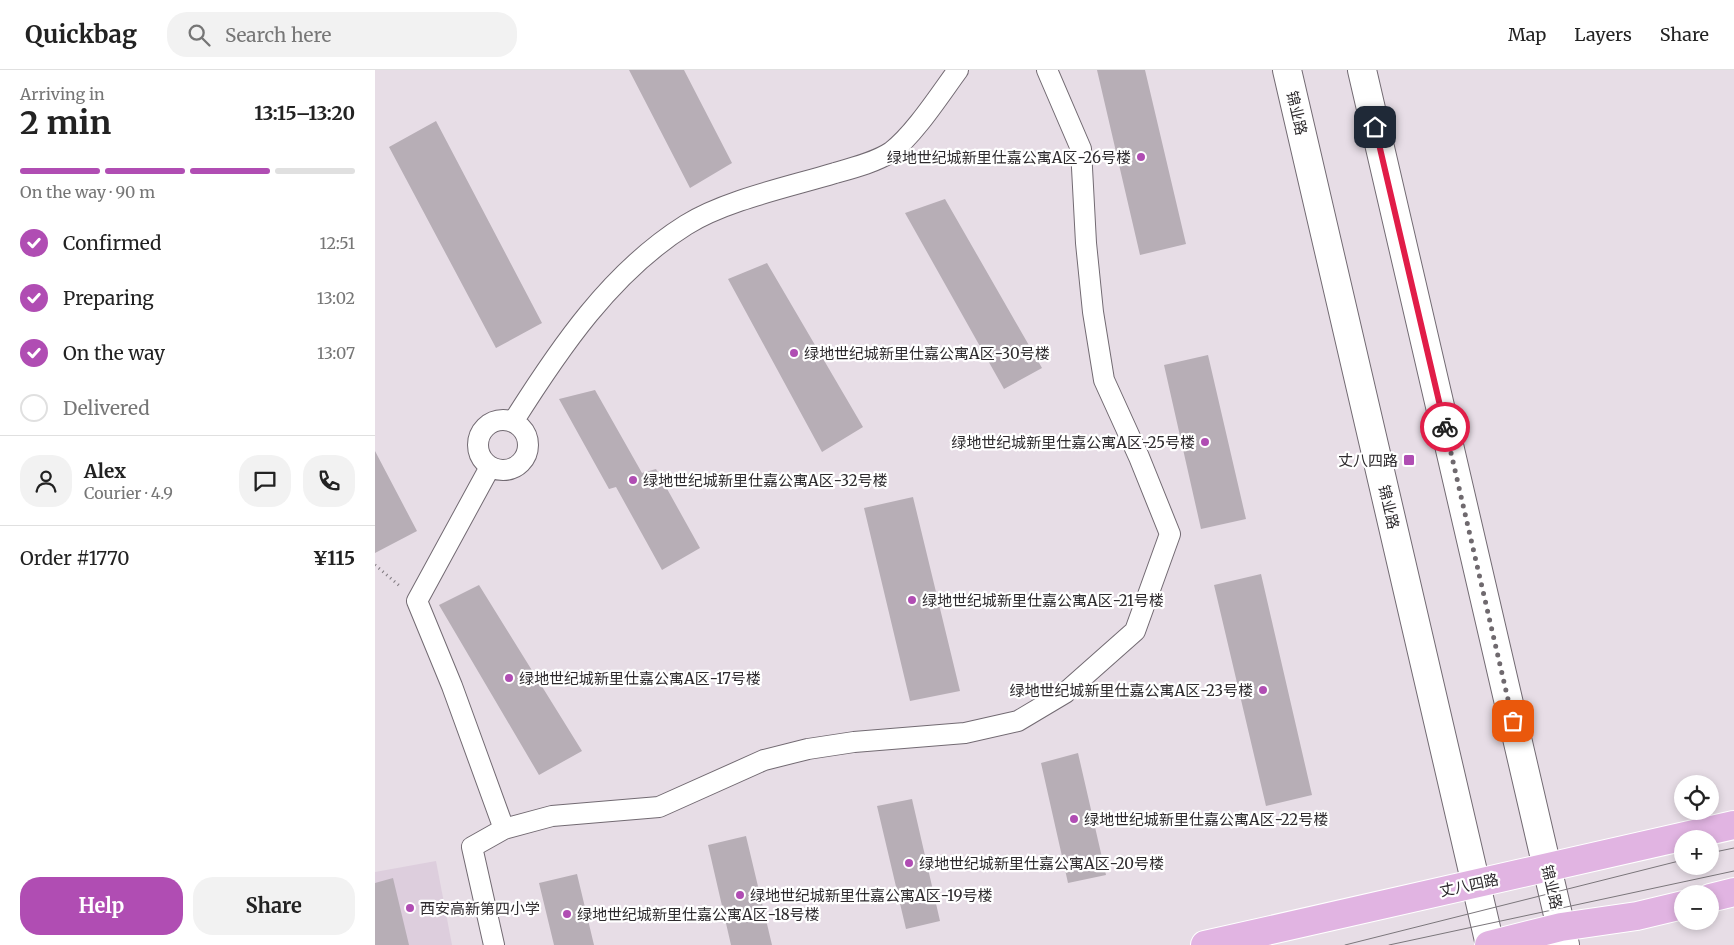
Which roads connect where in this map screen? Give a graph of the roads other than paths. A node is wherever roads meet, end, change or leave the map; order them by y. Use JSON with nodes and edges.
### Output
{"nodes":[{"id":1,"x":959,"y":70,"type":"edge"},
{"id":2,"x":1047,"y":70,"type":"edge"},
{"id":3,"x":1287,"y":70,"type":"edge"},
{"id":4,"x":1362,"y":70,"type":"edge"},
{"id":5,"x":513,"y":422,"type":"junction"},
{"id":6,"x":491,"y":467,"type":"junction"},
{"id":7,"x":1734,"y":825,"type":"edge"},
{"id":8,"x":504,"y":829,"type":"junction"},
{"id":9,"x":1548,"y":867,"type":"junction"},
{"id":10,"x":1475,"y":884,"type":"junction"},
{"id":11,"x":1734,"y":892,"type":"edge"},
{"id":12,"x":1719,"y":896,"type":"edge"},
{"id":13,"x":1674,"y":907,"type":"edge"},
{"id":14,"x":1563,"y":936,"type":"edge"},
{"id":15,"x":494,"y":945,"type":"edge"},
{"id":16,"x":1205,"y":945,"type":"edge"},
{"id":17,"x":1490,"y":945,"type":"edge"}],
"edges":[{"from":1,"to":5,"type":"street"},
{"from":2,"to":8,"type":"street"},
{"from":3,"to":10,"type":"main road","name":"锦业路"},
{"from":4,"to":9,"type":"main road","name":"锦业路"},
{"from":5,"to":6,"type":"street"},
{"from":5,"to":6,"type":"street"},
{"from":6,"to":8,"type":"street"},
{"from":7,"to":9,"type":"main road","name":"丈八四路"},
{"from":8,"to":15,"type":"street"},
{"from":9,"to":10,"type":"main road","name":"丈八四路"},
{"from":9,"to":14,"type":"main road","name":"锦业路"},
{"from":10,"to":16,"type":"main road","name":"丈八四路"},
{"from":10,"to":17,"type":"main road","name":"锦业路"},
{"from":11,"to":12,"type":"main road"},
{"from":13,"to":14,"type":"main road"},
{"from":14,"to":17,"type":"main road"}]}
